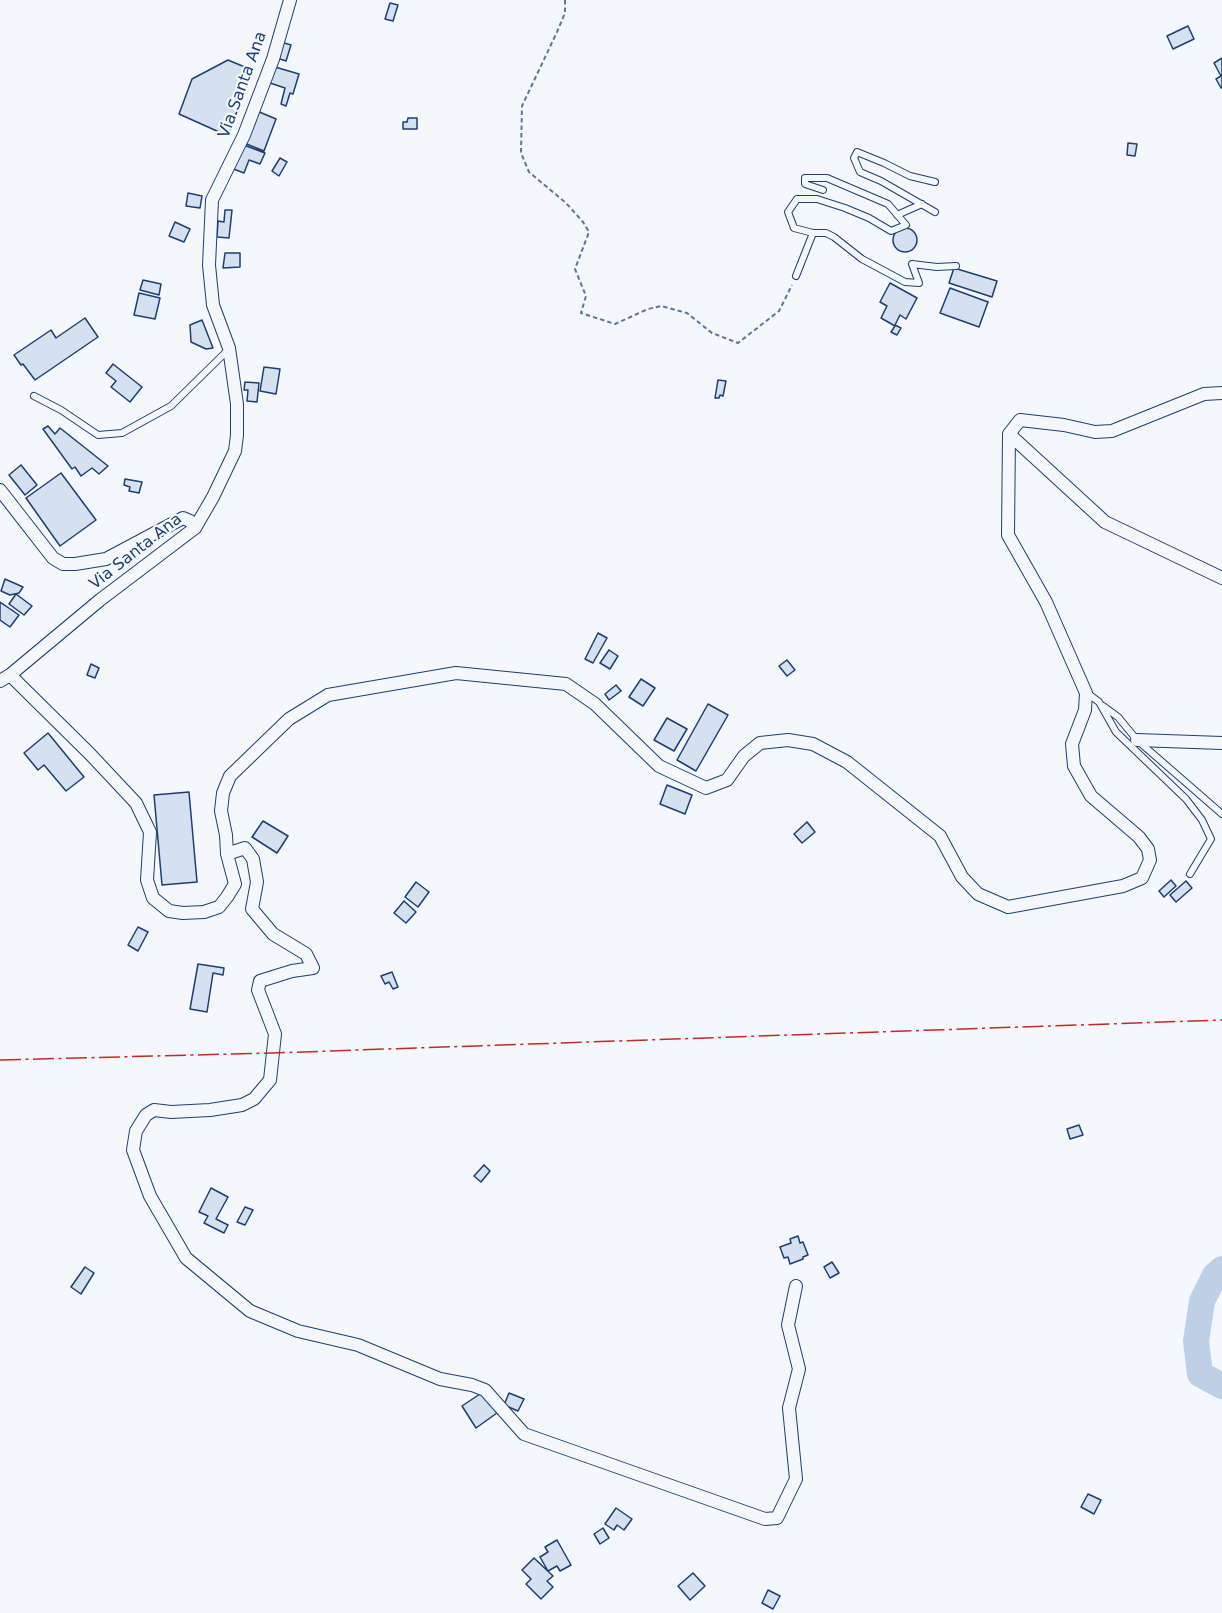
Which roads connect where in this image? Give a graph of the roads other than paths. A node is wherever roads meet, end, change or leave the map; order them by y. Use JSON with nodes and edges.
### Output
{"nodes":[{"id":1,"x":290,"y":0,"type":"edge"},
{"id":2,"x":935,"y":182,"type":"dead end"},
{"id":3,"x":823,"y":190,"type":"dead end"},
{"id":4,"x":922,"y":204,"type":"junction"},
{"id":5,"x":935,"y":212,"type":"dead end"},
{"id":6,"x":897,"y":215,"type":"junction"},
{"id":7,"x":813,"y":233,"type":"junction"},
{"id":8,"x":956,"y":266,"type":"dead end"},
{"id":9,"x":796,"y":276,"type":"road end"},
{"id":10,"x":230,"y":348,"type":"junction"},
{"id":11,"x":1222,"y":393,"type":"edge"},
{"id":12,"x":34,"y":396,"type":"dead end"},
{"id":13,"x":1009,"y":434,"type":"junction"},
{"id":14,"x":0,"y":490,"type":"edge"},
{"id":15,"x":195,"y":528,"type":"junction"},
{"id":16,"x":1222,"y":578,"type":"edge"},
{"id":17,"x":5,"y":678,"type":"edge"},
{"id":18,"x":1086,"y":693,"type":"junction"},
{"id":19,"x":1099,"y":702,"type":"junction"},
{"id":20,"x":1137,"y":740,"type":"junction"},
{"id":21,"x":1222,"y":743,"type":"edge"},
{"id":22,"x":1222,"y":814,"type":"edge"},
{"id":23,"x":227,"y":854,"type":"junction"},
{"id":24,"x":1190,"y":874,"type":"dead end"},
{"id":25,"x":796,"y":1286,"type":"dead end"}],
"edges":[{"from":1,"to":10,"type":"street","name":"Via Santa Ana"},
{"from":2,"to":4,"type":"lane"},
{"from":3,"to":6,"type":"lane"},
{"from":4,"to":5,"type":"lane"},
{"from":4,"to":6,"type":"lane"},
{"from":6,"to":7,"type":"lane"},
{"from":7,"to":8,"type":"lane"},
{"from":7,"to":9,"type":"lane"},
{"from":10,"to":12,"type":"lane"},
{"from":10,"to":15,"type":"street","name":"Via Santa Ana"},
{"from":11,"to":13,"type":"street"},
{"from":13,"to":16,"type":"street"},
{"from":13,"to":18,"type":"street"},
{"from":14,"to":15,"type":"street"},
{"from":15,"to":17,"type":"street","name":"Via Santa Ana"},
{"from":17,"to":23,"type":"street"},
{"from":18,"to":19,"type":"lane"},
{"from":18,"to":23,"type":"street"},
{"from":19,"to":20,"type":"lane"},
{"from":19,"to":24,"type":"lane"},
{"from":20,"to":21,"type":"street"},
{"from":20,"to":22,"type":"lane"},
{"from":23,"to":25,"type":"street"}]}
